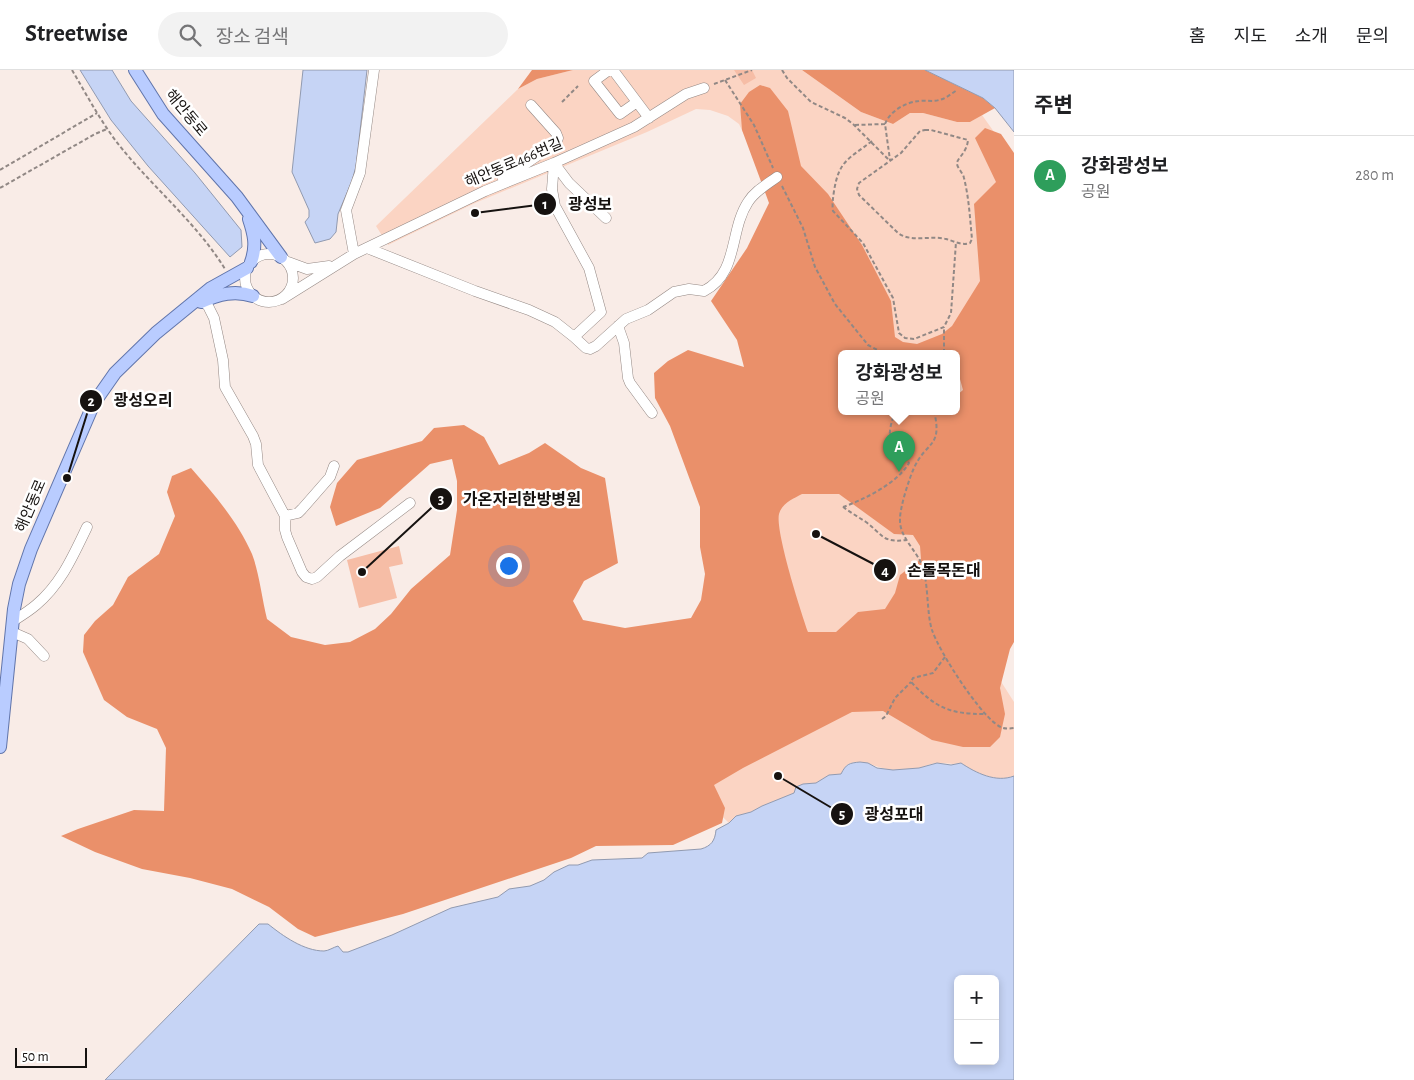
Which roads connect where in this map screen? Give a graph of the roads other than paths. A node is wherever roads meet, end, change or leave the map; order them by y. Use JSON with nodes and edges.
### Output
{"nodes":[{"id":1,"x":135,"y":70,"type":"edge"},
{"id":2,"x":374,"y":70,"type":"edge"},
{"id":3,"x":609,"y":70,"type":"edge"},
{"id":4,"x":613,"y":70,"type":"edge"},
{"id":5,"x":704,"y":88,"type":"road end"},
{"id":6,"x":637,"y":102,"type":"junction"},
{"id":7,"x":531,"y":105,"type":"dead end"},
{"id":8,"x":649,"y":118,"type":"junction"},
{"id":9,"x":554,"y":163,"type":"junction"},
{"id":10,"x":777,"y":177,"type":"road end"},
{"id":11,"x":485,"y":191,"type":"junction"},
{"id":12,"x":237,"y":197,"type":"junction"},
{"id":13,"x":606,"y":218,"type":"dead end"},
{"id":14,"x":367,"y":248,"type":"junction"},
{"id":15,"x":354,"y":254,"type":"junction"},
{"id":16,"x":284,"y":259,"type":"junction"},
{"id":17,"x":249,"y":265,"type":"junction"},
{"id":18,"x":335,"y":265,"type":"junction"},
{"id":19,"x":253,"y":296,"type":"junction"},
{"id":20,"x":282,"y":299,"type":"junction"},
{"id":21,"x":202,"y":301,"type":"junction"},
{"id":22,"x":177,"y":315,"type":"junction"},
{"id":23,"x":618,"y":326,"type":"junction"},
{"id":24,"x":574,"y":337,"type":"junction"},
{"id":25,"x":652,"y":413,"type":"dead end"},
{"id":26,"x":334,"y":466,"type":"dead end"},
{"id":27,"x":410,"y":503,"type":"dead end"},
{"id":28,"x":284,"y":516,"type":"junction"},
{"id":29,"x":87,"y":527,"type":"dead end"},
{"id":30,"x":13,"y":626,"type":"junction"},
{"id":31,"x":44,"y":656,"type":"dead end"},
{"id":32,"x":0,"y":747,"type":"edge"}],
"edges":[{"from":1,"to":12,"type":"main road","name":"해안동로"},
{"from":2,"to":15,"type":"street"},
{"from":3,"to":6,"type":"street"},
{"from":4,"to":6,"type":"street"},
{"from":5,"to":8,"type":"street","name":"해안동로466번길"},
{"from":6,"to":8,"type":"street"},
{"from":7,"to":11,"type":"street"},
{"from":8,"to":9,"type":"street","name":"해안동로466번길"},
{"from":9,"to":11,"type":"street","name":"해안동로466번길"},
{"from":9,"to":13,"type":"street"},
{"from":9,"to":24,"type":"street"},
{"from":10,"to":23,"type":"street"},
{"from":11,"to":14,"type":"street","name":"해안동로466번길"},
{"from":12,"to":16,"type":"main road","name":"해안동로"},
{"from":12,"to":17,"type":"main road","name":"해안동로"},
{"from":14,"to":15,"type":"street","name":"해안동로466번길"},
{"from":14,"to":24,"type":"street"},
{"from":15,"to":18,"type":"street","name":"해안동로466번길"},
{"from":16,"to":17,"type":"street"},
{"from":16,"to":18,"type":"street"},
{"from":16,"to":20,"type":"street"},
{"from":17,"to":19,"type":"street"},
{"from":17,"to":22,"type":"main road","name":"해안동로"},
{"from":18,"to":20,"type":"street","name":"해안동로466번길"},
{"from":19,"to":20,"type":"street"},
{"from":19,"to":21,"type":"main road","name":"해안동로"},
{"from":21,"to":22,"type":"main road","name":"해안동로"},
{"from":21,"to":28,"type":"street"},
{"from":22,"to":30,"type":"main road","name":"해안동로"},
{"from":23,"to":24,"type":"street"},
{"from":23,"to":25,"type":"street"},
{"from":26,"to":28,"type":"street"},
{"from":27,"to":28,"type":"street"},
{"from":29,"to":30,"type":"street"},
{"from":30,"to":31,"type":"street"},
{"from":30,"to":32,"type":"main road","name":"해안동로"}]}
